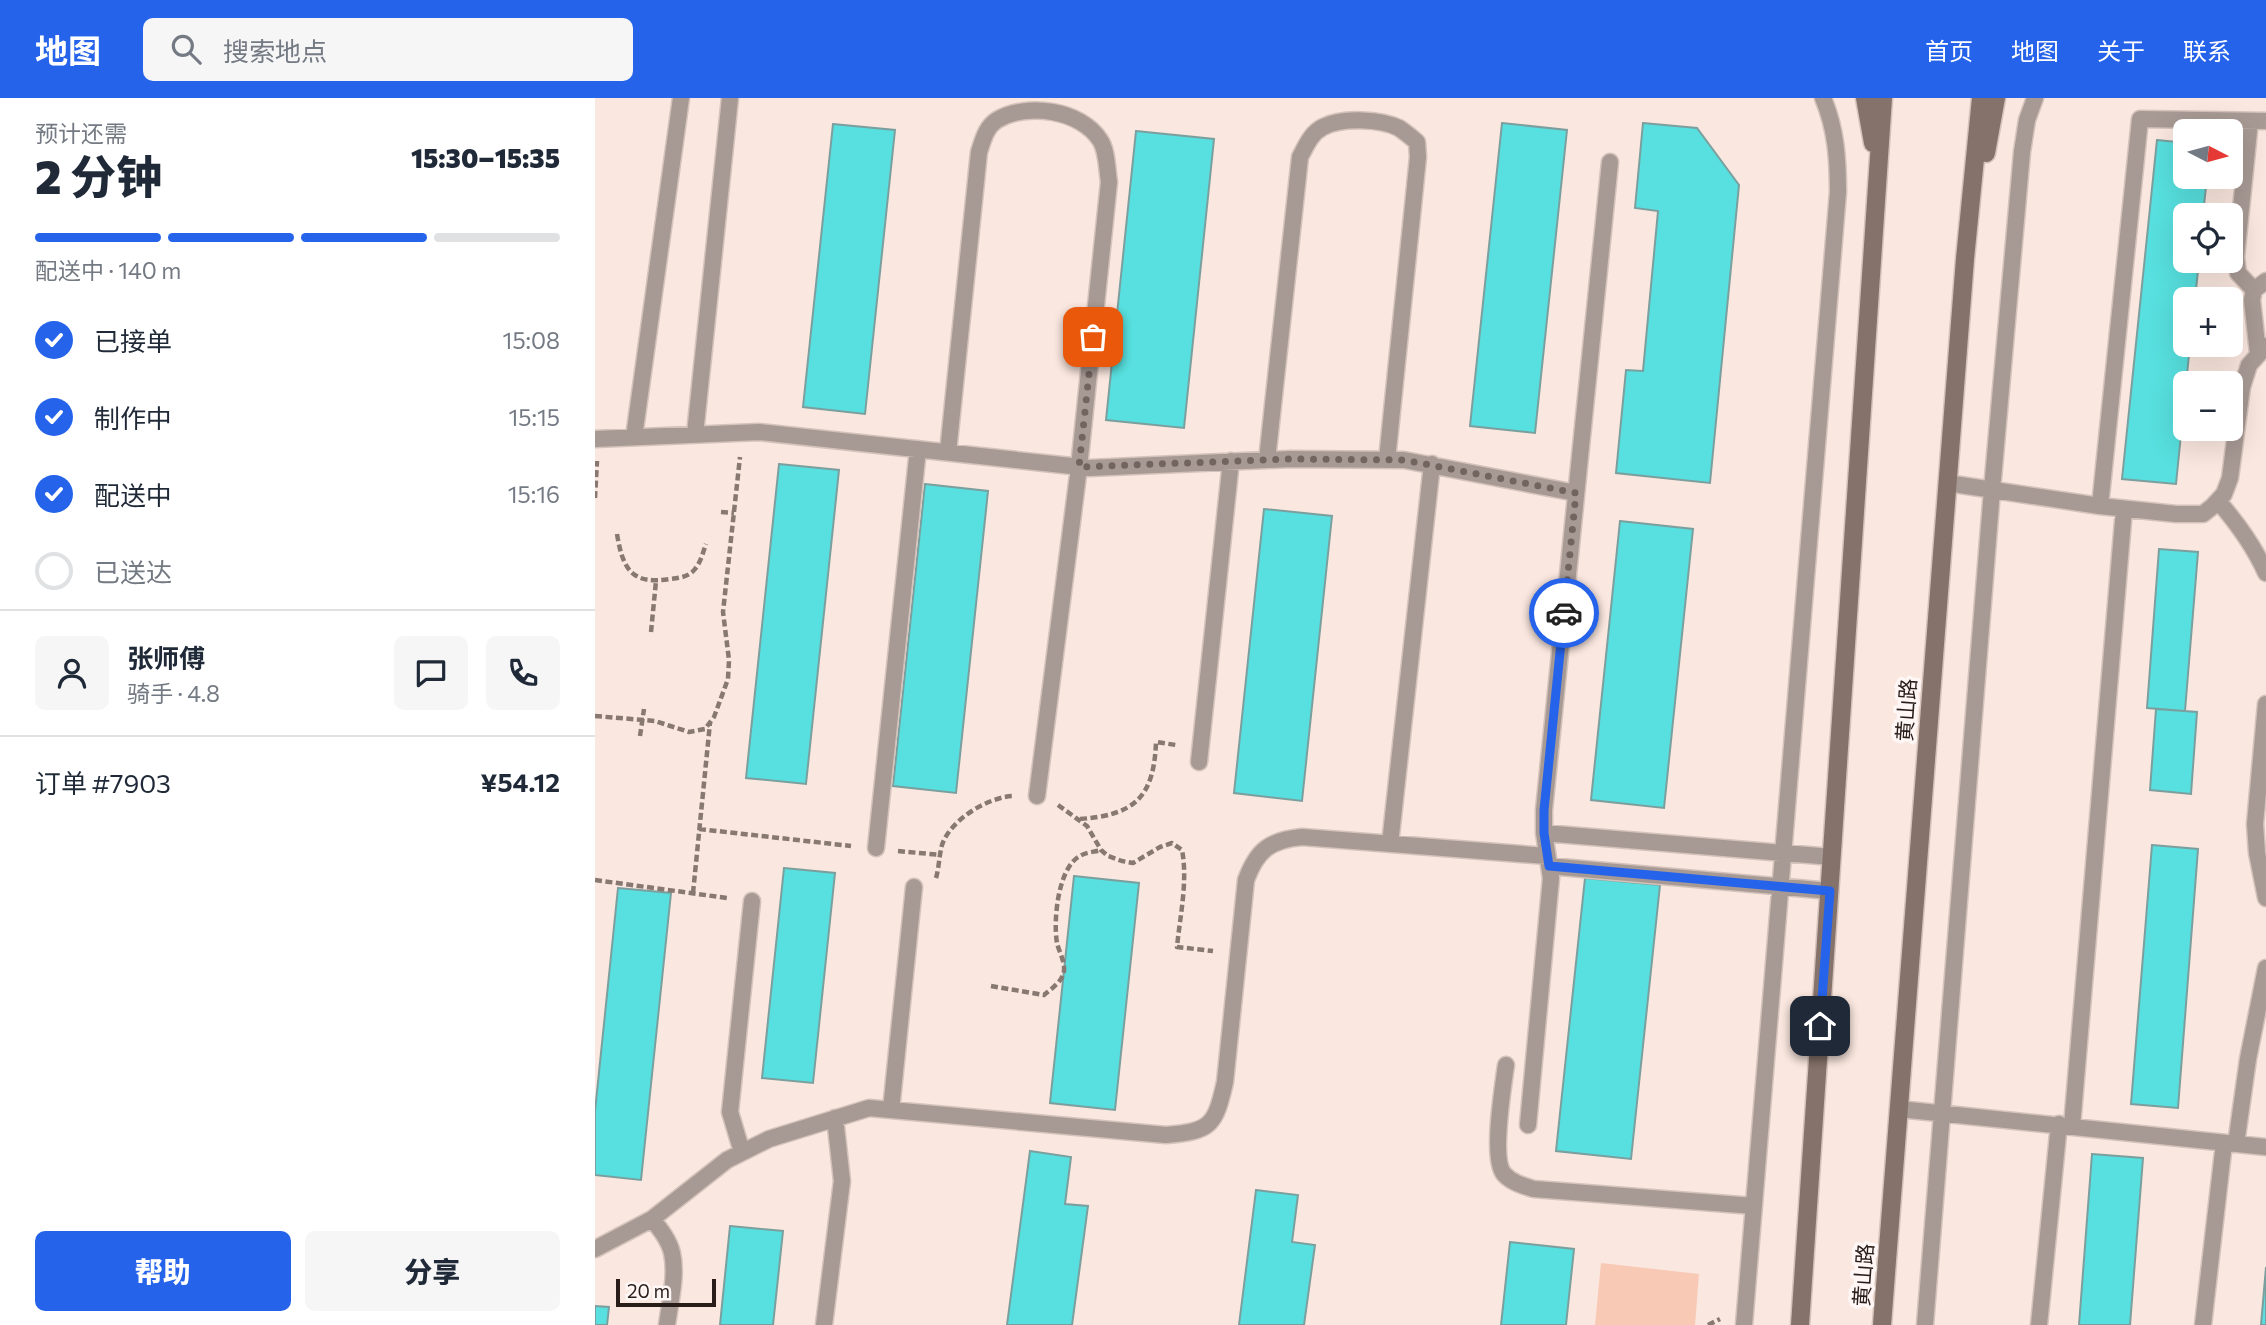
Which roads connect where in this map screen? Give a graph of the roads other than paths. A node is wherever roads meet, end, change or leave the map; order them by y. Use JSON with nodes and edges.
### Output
{"nodes":[{"id":1,"x":681,"y":98,"type":"edge"},
{"id":2,"x":730,"y":98,"type":"edge"},
{"id":3,"x":1823,"y":98,"type":"edge"},
{"id":4,"x":1864,"y":98,"type":"edge"},
{"id":5,"x":1883,"y":98,"type":"edge"},
{"id":6,"x":1981,"y":98,"type":"edge"},
{"id":7,"x":1996,"y":98,"type":"edge"},
{"id":8,"x":2035,"y":98,"type":"edge"},
{"id":9,"x":2258,"y":121,"type":"edge"},
{"id":10,"x":1610,"y":162,"type":"dead end"},
{"id":11,"x":1879,"y":169,"type":"junction"},
{"id":12,"x":1965,"y":259,"type":"junction"},
{"id":13,"x":2260,"y":285,"type":"edge"},
{"id":14,"x":2262,"y":349,"type":"edge"},
{"id":15,"x":695,"y":434,"type":"junction"},
{"id":16,"x":634,"y":437,"type":"junction"},
{"id":17,"x":596,"y":439,"type":"edge"},
{"id":18,"x":918,"y":449,"type":"junction"},
{"id":19,"x":948,"y":453,"type":"junction"},
{"id":20,"x":1267,"y":460,"type":"junction"},
{"id":21,"x":1387,"y":460,"type":"junction"},
{"id":22,"x":1231,"y":461,"type":"junction"},
{"id":23,"x":1431,"y":464,"type":"junction"},
{"id":24,"x":1079,"y":467,"type":"junction"},
{"id":25,"x":1947,"y":483,"type":"junction"},
{"id":26,"x":1992,"y":490,"type":"junction"},
{"id":27,"x":1576,"y":493,"type":"junction"},
{"id":28,"x":2218,"y":501,"type":"junction"},
{"id":29,"x":2100,"y":506,"type":"junction"},
{"id":30,"x":2124,"y":509,"type":"junction"},
{"id":31,"x":2266,"y":573,"type":"edge"},
{"id":32,"x":2266,"y":704,"type":"edge"},
{"id":33,"x":1200,"y":755,"type":"road end"},
{"id":34,"x":1037,"y":796,"type":"road end"},
{"id":35,"x":1544,"y":833,"type":"junction"},
{"id":36,"x":1390,"y":844,"type":"junction"},
{"id":37,"x":876,"y":848,"type":"road end"},
{"id":38,"x":1783,"y":853,"type":"junction"},
{"id":39,"x":1832,"y":857,"type":"junction"},
{"id":40,"x":1548,"y":861,"type":"junction"},
{"id":41,"x":1780,"y":886,"type":"junction"},
{"id":42,"x":914,"y":887,"type":"road end"},
{"id":43,"x":1830,"y":891,"type":"junction"},
{"id":44,"x":2266,"y":898,"type":"edge"},
{"id":45,"x":753,"y":901,"type":"road end"},
{"id":46,"x":2266,"y":968,"type":"edge"},
{"id":47,"x":1506,"y":1065,"type":"dead end"},
{"id":48,"x":1899,"y":1109,"type":"junction"},
{"id":49,"x":891,"y":1110,"type":"junction"},
{"id":50,"x":1943,"y":1113,"type":"junction"},
{"id":51,"x":835,"y":1118,"type":"junction"},
{"id":52,"x":1528,"y":1125,"type":"dead end"},
{"id":53,"x":2066,"y":1125,"type":"junction"},
{"id":54,"x":2230,"y":1143,"type":"junction"},
{"id":55,"x":2266,"y":1147,"type":"edge"},
{"id":56,"x":742,"y":1153,"type":"junction"},
{"id":57,"x":1754,"y":1206,"type":"junction"},
{"id":58,"x":652,"y":1219,"type":"junction"},
{"id":59,"x":595,"y":1249,"type":"edge"},
{"id":60,"x":667,"y":1325,"type":"edge"},
{"id":61,"x":824,"y":1325,"type":"edge"},
{"id":62,"x":1744,"y":1325,"type":"edge"},
{"id":63,"x":1800,"y":1325,"type":"edge"},
{"id":64,"x":1882,"y":1325,"type":"edge"},
{"id":65,"x":1924,"y":1325,"type":"edge"},
{"id":66,"x":2039,"y":1325,"type":"edge"},
{"id":67,"x":2203,"y":1325,"type":"edge"}],
"edges":[{"from":1,"to":16,"type":"lane"},
{"from":2,"to":15,"type":"lane"},
{"from":3,"to":38,"type":"lane"},
{"from":4,"to":11,"type":"main road"},
{"from":5,"to":11,"type":"main road"},
{"from":6,"to":12,"type":"main road","name":"黄山路"},
{"from":7,"to":12,"type":"main road"},
{"from":8,"to":26,"type":"lane"},
{"from":9,"to":13,"type":"lane"},
{"from":9,"to":29,"type":"lane"},
{"from":10,"to":27,"type":"lane"},
{"from":11,"to":39,"type":"main road"},
{"from":12,"to":25,"type":"main road","name":"黄山路"},
{"from":13,"to":14,"type":"lane"},
{"from":14,"to":28,"type":"lane"},
{"from":15,"to":16,"type":"lane"},
{"from":15,"to":18,"type":"lane"},
{"from":16,"to":17,"type":"lane"},
{"from":18,"to":19,"type":"lane"},
{"from":18,"to":37,"type":"lane"},
{"from":19,"to":24,"type":"lane"},
{"from":19,"to":24,"type":"lane"},
{"from":20,"to":21,"type":"lane"},
{"from":20,"to":21,"type":"lane"},
{"from":20,"to":22,"type":"lane"},
{"from":21,"to":23,"type":"lane"},
{"from":22,"to":24,"type":"lane"},
{"from":22,"to":33,"type":"lane"},
{"from":23,"to":27,"type":"lane"},
{"from":23,"to":36,"type":"lane"},
{"from":24,"to":34,"type":"lane"},
{"from":25,"to":26,"type":"lane"},
{"from":25,"to":48,"type":"main road","name":"黄山路"},
{"from":26,"to":29,"type":"lane"},
{"from":26,"to":50,"type":"lane"},
{"from":27,"to":35,"type":"lane"},
{"from":28,"to":30,"type":"lane"},
{"from":28,"to":31,"type":"lane"},
{"from":29,"to":30,"type":"lane"},
{"from":30,"to":53,"type":"lane"},
{"from":32,"to":44,"type":"lane"},
{"from":35,"to":38,"type":"lane"},
{"from":35,"to":40,"type":"lane"},
{"from":36,"to":40,"type":"lane"},
{"from":36,"to":49,"type":"lane"},
{"from":38,"to":39,"type":"lane"},
{"from":38,"to":41,"type":"lane"},
{"from":39,"to":43,"type":"main road"},
{"from":40,"to":41,"type":"lane"},
{"from":40,"to":52,"type":"lane"},
{"from":41,"to":43,"type":"lane"},
{"from":41,"to":57,"type":"lane"},
{"from":42,"to":49,"type":"lane"},
{"from":43,"to":63,"type":"main road"},
{"from":45,"to":56,"type":"lane"},
{"from":46,"to":54,"type":"lane"},
{"from":47,"to":57,"type":"lane"},
{"from":48,"to":50,"type":"lane"},
{"from":48,"to":64,"type":"main road","name":"黄山路"},
{"from":49,"to":51,"type":"lane"},
{"from":50,"to":53,"type":"lane"},
{"from":50,"to":65,"type":"lane"},
{"from":51,"to":56,"type":"lane"},
{"from":51,"to":61,"type":"lane"},
{"from":53,"to":54,"type":"lane"},
{"from":53,"to":66,"type":"lane"},
{"from":54,"to":55,"type":"lane"},
{"from":54,"to":67,"type":"lane"},
{"from":56,"to":58,"type":"lane"},
{"from":57,"to":62,"type":"lane"},
{"from":58,"to":59,"type":"lane"},
{"from":58,"to":60,"type":"lane"}]}
